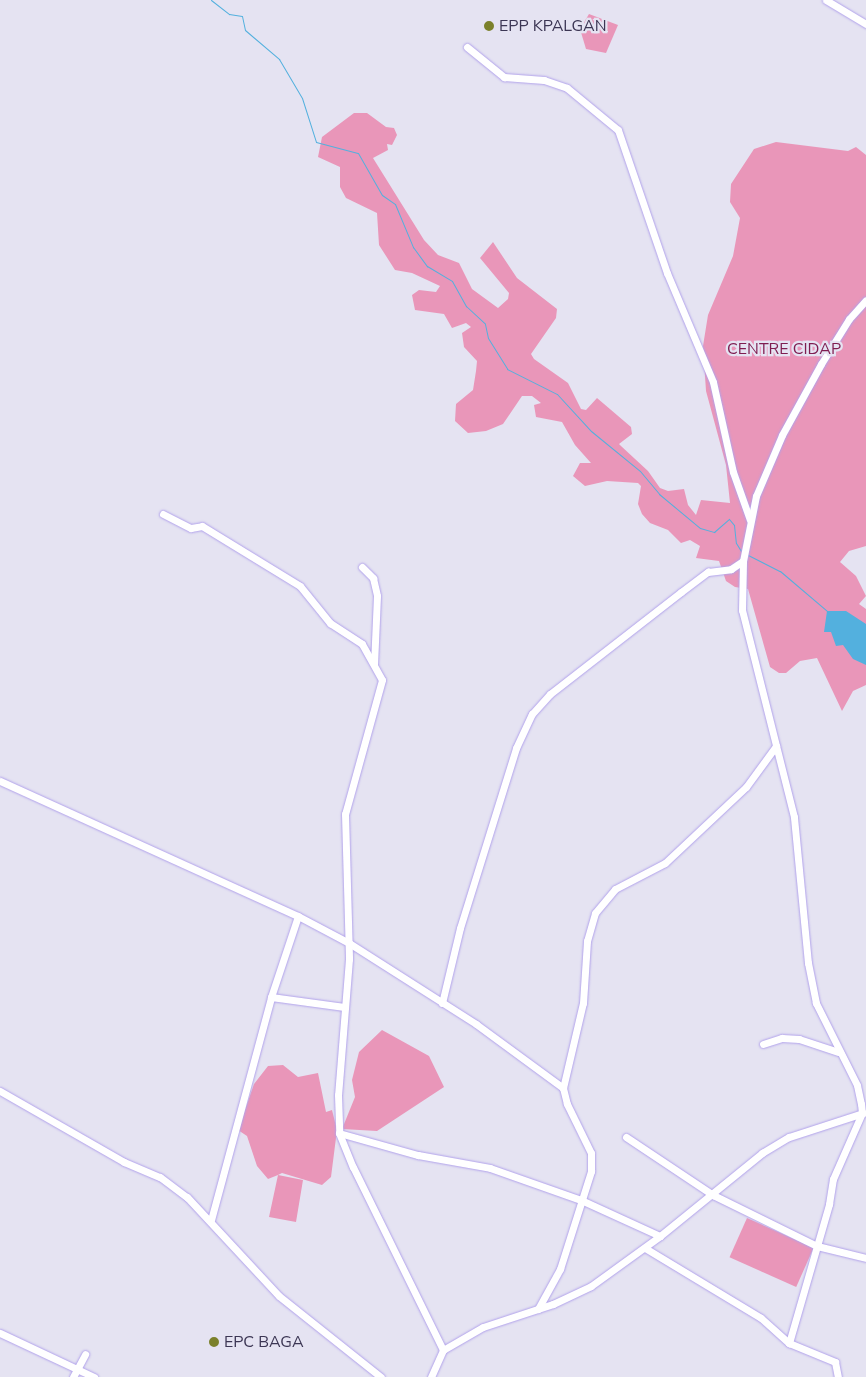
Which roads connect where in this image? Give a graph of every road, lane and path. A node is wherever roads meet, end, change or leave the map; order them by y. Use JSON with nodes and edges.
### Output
{"nodes":[{"id":1,"x":826,"y":0,"type":"edge"},
{"id":2,"x":866,"y":24,"type":"edge"},
{"id":3,"x":468,"y":47,"type":"dead end"},
{"id":4,"x":866,"y":300,"type":"edge"},
{"id":5,"x":163,"y":514,"type":"dead end"},
{"id":6,"x":750,"y":520,"type":"junction"},
{"id":7,"x":744,"y":556,"type":"junction"},
{"id":8,"x":362,"y":567,"type":"dead end"},
{"id":9,"x":374,"y":664,"type":"junction"},
{"id":10,"x":776,"y":746,"type":"junction"},
{"id":11,"x":0,"y":781,"type":"edge"},
{"id":12,"x":298,"y":916,"type":"junction"},
{"id":13,"x":349,"y":943,"type":"junction"},
{"id":14,"x":270,"y":997,"type":"junction"},
{"id":15,"x":442,"y":1002,"type":"junction"},
{"id":16,"x":344,"y":1007,"type":"junction"},
{"id":17,"x":763,"y":1044,"type":"dead end"},
{"id":18,"x":838,"y":1052,"type":"junction"},
{"id":19,"x":563,"y":1088,"type":"junction"},
{"id":20,"x":0,"y":1091,"type":"edge"},
{"id":21,"x":864,"y":1113,"type":"edge"},
{"id":22,"x":339,"y":1133,"type":"junction"},
{"id":23,"x":626,"y":1137,"type":"dead end"},
{"id":24,"x":713,"y":1195,"type":"junction"},
{"id":25,"x":581,"y":1200,"type":"junction"},
{"id":26,"x":211,"y":1220,"type":"junction"},
{"id":27,"x":660,"y":1236,"type":"junction"},
{"id":28,"x":817,"y":1246,"type":"junction"},
{"id":29,"x":646,"y":1248,"type":"junction"},
{"id":30,"x":866,"y":1258,"type":"edge"},
{"id":31,"x":538,"y":1309,"type":"junction"},
{"id":32,"x":0,"y":1333,"type":"edge"},
{"id":33,"x":789,"y":1342,"type":"junction"},
{"id":34,"x":443,"y":1350,"type":"junction"},
{"id":35,"x":85,"y":1354,"type":"dead end"},
{"id":36,"x":77,"y":1369,"type":"junction"},
{"id":37,"x":73,"y":1377,"type":"edge"},
{"id":38,"x":94,"y":1377,"type":"edge"},
{"id":39,"x":381,"y":1377,"type":"edge"},
{"id":40,"x":432,"y":1377,"type":"edge"},
{"id":41,"x":838,"y":1377,"type":"edge"}],
"edges":[{"from":1,"to":2,"type":"street"},
{"from":3,"to":6,"type":"street"},
{"from":4,"to":6,"type":"street"},
{"from":5,"to":9,"type":"street"},
{"from":6,"to":7,"type":"street"},
{"from":7,"to":10,"type":"street"},
{"from":7,"to":15,"type":"street"},
{"from":8,"to":9,"type":"street"},
{"from":9,"to":13,"type":"street"},
{"from":10,"to":18,"type":"street"},
{"from":10,"to":19,"type":"street"},
{"from":11,"to":12,"type":"street"},
{"from":12,"to":13,"type":"street"},
{"from":12,"to":14,"type":"street"},
{"from":13,"to":15,"type":"street"},
{"from":13,"to":16,"type":"street"},
{"from":14,"to":16,"type":"street"},
{"from":14,"to":26,"type":"street"},
{"from":15,"to":19,"type":"street"},
{"from":16,"to":22,"type":"street"},
{"from":17,"to":18,"type":"street"},
{"from":18,"to":21,"type":"street"},
{"from":19,"to":25,"type":"street"},
{"from":20,"to":26,"type":"street"},
{"from":21,"to":24,"type":"street"},
{"from":21,"to":28,"type":"street"},
{"from":22,"to":25,"type":"street"},
{"from":22,"to":34,"type":"street"},
{"from":23,"to":24,"type":"street"},
{"from":24,"to":27,"type":"street"},
{"from":24,"to":28,"type":"street"},
{"from":25,"to":27,"type":"street"},
{"from":25,"to":31,"type":"street"},
{"from":26,"to":39,"type":"street"},
{"from":27,"to":29,"type":"street"},
{"from":28,"to":30,"type":"street"},
{"from":28,"to":33,"type":"street"},
{"from":29,"to":31,"type":"street"},
{"from":29,"to":33,"type":"street"},
{"from":31,"to":34,"type":"street"},
{"from":32,"to":36,"type":"street"},
{"from":33,"to":41,"type":"street"},
{"from":34,"to":40,"type":"street"},
{"from":35,"to":36,"type":"street"},
{"from":36,"to":37,"type":"street"},
{"from":36,"to":38,"type":"street"}]}
